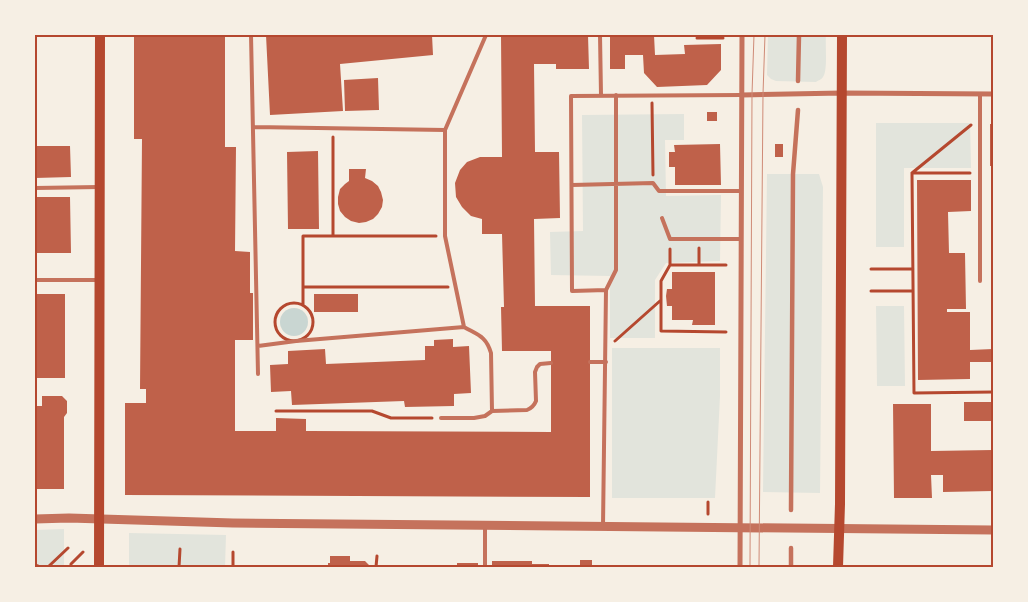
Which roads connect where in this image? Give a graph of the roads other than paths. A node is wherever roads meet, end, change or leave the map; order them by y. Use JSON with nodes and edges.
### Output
{"nodes":[{"id":1,"x":100,"y":35,"type":"edge"},
{"id":2,"x":251,"y":35,"type":"edge"},
{"id":3,"x":486,"y":35,"type":"edge"},
{"id":4,"x":600,"y":35,"type":"edge"},
{"id":5,"x":742,"y":35,"type":"edge"},
{"id":6,"x":799,"y":35,"type":"edge"},
{"id":7,"x":842,"y":35,"type":"edge"},
{"id":8,"x":798,"y":81,"type":"dead end"},
{"id":9,"x":842,"y":93,"type":"junction"},
{"id":10,"x":980,"y":94,"type":"junction"},
{"id":11,"x":993,"y":94,"type":"edge"},
{"id":12,"x":616,"y":95,"type":"junction"},
{"id":13,"x":742,"y":95,"type":"junction"},
{"id":14,"x":601,"y":96,"type":"junction"},
{"id":15,"x":798,"y":110,"type":"dead end"},
{"id":16,"x":253,"y":127,"type":"junction"},
{"id":17,"x":445,"y":130,"type":"junction"},
{"id":18,"x":616,"y":184,"type":"junction"},
{"id":19,"x":572,"y":185,"type":"junction"},
{"id":20,"x":35,"y":188,"type":"edge"},
{"id":21,"x":99,"y":188,"type":"junction"},
{"id":22,"x":741,"y":192,"type":"junction"},
{"id":23,"x":662,"y":218,"type":"dead end"},
{"id":24,"x":741,"y":239,"type":"junction"},
{"id":25,"x":35,"y":280,"type":"edge"},
{"id":26,"x":100,"y":280,"type":"junction"},
{"id":27,"x":980,"y":281,"type":"dead end"},
{"id":28,"x":606,"y":290,"type":"junction"},
{"id":29,"x":464,"y":327,"type":"junction"},
{"id":30,"x":258,"y":346,"type":"junction"},
{"id":31,"x":590,"y":362,"type":"dead end"},
{"id":32,"x":606,"y":362,"type":"junction"},
{"id":33,"x":551,"y":363,"type":"dead end"},
{"id":34,"x":258,"y":374,"type":"dead end"},
{"id":35,"x":492,"y":411,"type":"junction"},
{"id":36,"x":441,"y":418,"type":"road end"},
{"id":37,"x":792,"y":510,"type":"dead end"},
{"id":38,"x":35,"y":519,"type":"edge"},
{"id":39,"x":100,"y":520,"type":"junction"},
{"id":40,"x":485,"y":525,"type":"junction"},
{"id":41,"x":603,"y":526,"type":"junction"},
{"id":42,"x":740,"y":528,"type":"junction"},
{"id":43,"x":839,"y":529,"type":"junction"},
{"id":44,"x":993,"y":530,"type":"edge"},
{"id":45,"x":791,"y":548,"type":"dead end"},
{"id":46,"x":100,"y":567,"type":"edge"},
{"id":47,"x":485,"y":567,"type":"edge"},
{"id":48,"x":740,"y":567,"type":"edge"},
{"id":49,"x":791,"y":567,"type":"edge"},
{"id":50,"x":838,"y":567,"type":"edge"}],
"edges":[{"from":1,"to":21,"type":"main road"},
{"from":2,"to":16,"type":"lane"},
{"from":3,"to":17,"type":"lane"},
{"from":4,"to":14,"type":"lane"},
{"from":5,"to":13,"type":"street"},
{"from":6,"to":8,"type":"street"},
{"from":7,"to":9,"type":"main road"},
{"from":9,"to":10,"type":"street"},
{"from":9,"to":13,"type":"street"},
{"from":9,"to":43,"type":"main road"},
{"from":10,"to":11,"type":"street"},
{"from":10,"to":27,"type":"lane"},
{"from":12,"to":13,"type":"lane"},
{"from":12,"to":14,"type":"lane"},
{"from":12,"to":18,"type":"lane"},
{"from":13,"to":22,"type":"street"},
{"from":14,"to":19,"type":"lane"},
{"from":15,"to":37,"type":"street"},
{"from":16,"to":17,"type":"lane"},
{"from":16,"to":30,"type":"lane"},
{"from":17,"to":29,"type":"lane"},
{"from":18,"to":19,"type":"lane"},
{"from":18,"to":22,"type":"lane"},
{"from":18,"to":28,"type":"lane"},
{"from":19,"to":28,"type":"lane"},
{"from":20,"to":21,"type":"lane"},
{"from":21,"to":26,"type":"main road"},
{"from":22,"to":24,"type":"street"},
{"from":23,"to":24,"type":"lane"},
{"from":24,"to":42,"type":"street"},
{"from":25,"to":26,"type":"lane"},
{"from":26,"to":39,"type":"main road"},
{"from":28,"to":32,"type":"lane"},
{"from":29,"to":30,"type":"lane"},
{"from":29,"to":35,"type":"lane"},
{"from":30,"to":34,"type":"lane"},
{"from":31,"to":32,"type":"lane"},
{"from":32,"to":41,"type":"lane"},
{"from":33,"to":35,"type":"lane"},
{"from":35,"to":36,"type":"lane"},
{"from":38,"to":39,"type":"street"},
{"from":39,"to":40,"type":"street"},
{"from":39,"to":46,"type":"main road"},
{"from":40,"to":41,"type":"street"},
{"from":40,"to":47,"type":"lane"},
{"from":41,"to":42,"type":"street"},
{"from":42,"to":43,"type":"street"},
{"from":42,"to":48,"type":"street"},
{"from":43,"to":44,"type":"street"},
{"from":43,"to":50,"type":"main road"},
{"from":45,"to":49,"type":"street"}]}
